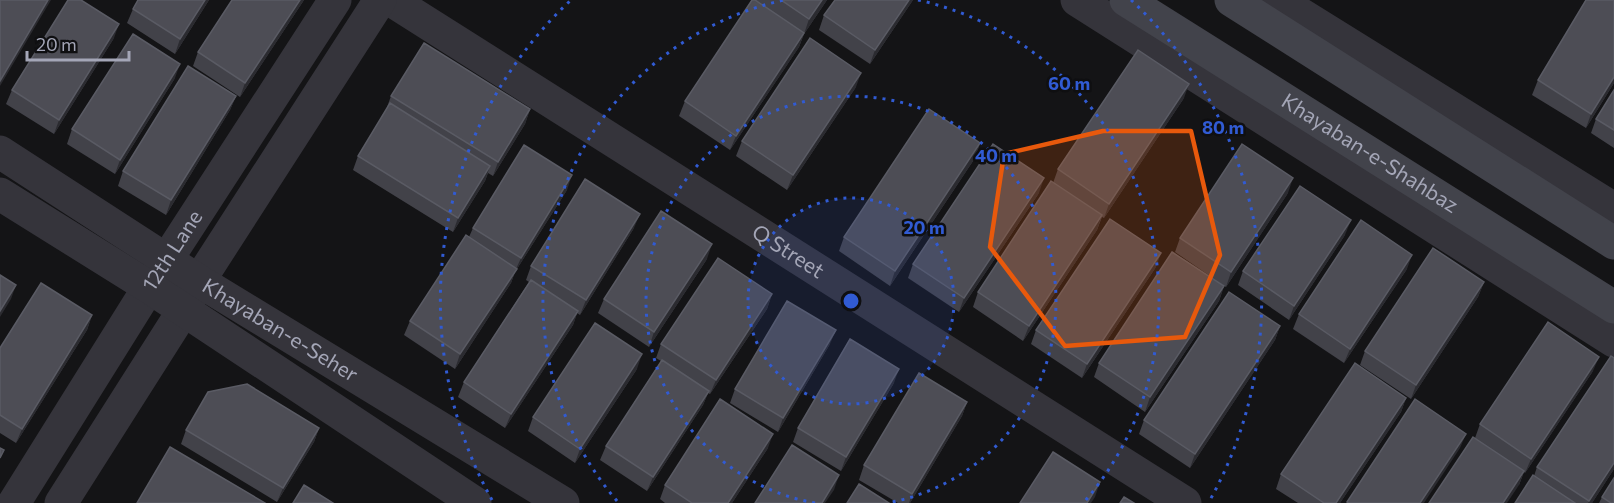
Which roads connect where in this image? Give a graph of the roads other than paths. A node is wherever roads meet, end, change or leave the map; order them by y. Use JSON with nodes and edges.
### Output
{"nodes":[{"id":1,"x":335,"y":0,"type":"edge"},
{"id":2,"x":380,"y":0,"type":"edge"},
{"id":3,"x":391,"y":0,"type":"edge"},
{"id":4,"x":1077,"y":0,"type":"edge"},
{"id":5,"x":1126,"y":0,"type":"edge"},
{"id":6,"x":1231,"y":0,"type":"edge"},
{"id":7,"x":1278,"y":0,"type":"edge"},
{"id":8,"x":0,"y":152,"type":"edge"},
{"id":9,"x":0,"y":194,"type":"edge"},
{"id":10,"x":1614,"y":209,"type":"edge"},
{"id":11,"x":1614,"y":243,"type":"edge"},
{"id":12,"x":168,"y":259,"type":"junction"},
{"id":13,"x":199,"y":280,"type":"junction"},
{"id":14,"x":149,"y":287,"type":"junction"},
{"id":15,"x":1614,"y":307,"type":"edge"},
{"id":16,"x":183,"y":310,"type":"junction"},
{"id":17,"x":1614,"y":341,"type":"edge"},
{"id":18,"x":14,"y":503,"type":"edge"},
{"id":19,"x":61,"y":503,"type":"edge"},
{"id":20,"x":475,"y":503,"type":"edge"},
{"id":21,"x":563,"y":503,"type":"edge"},
{"id":22,"x":1185,"y":503,"type":"edge"}],
"edges":[{"from":1,"to":12,"type":"street","name":"12th Lane"},
{"from":2,"to":13,"type":"street","name":"12th Lane"},
{"from":3,"to":22,"type":"street","name":"Q Street"},
{"from":4,"to":17,"type":"street"},
{"from":5,"to":15,"type":"main road","name":"Khayaban-e-Shahbaz"},
{"from":6,"to":11,"type":"main road"},
{"from":7,"to":10,"type":"street"},
{"from":8,"to":12,"type":"street","name":"Khayaban-e-Seher"},
{"from":9,"to":14,"type":"street","name":"Khayaban-e-Seher"},
{"from":12,"to":13,"type":"street","name":"Khayaban-e-Seher"},
{"from":12,"to":14,"type":"street","name":"12th Lane"},
{"from":13,"to":16,"type":"street","name":"12th Lane"},
{"from":13,"to":21,"type":"street","name":"Khayaban-e-Seher"},
{"from":14,"to":16,"type":"street","name":"Khayaban-e-Seher"},
{"from":14,"to":18,"type":"street","name":"12th Lane"},
{"from":16,"to":19,"type":"street","name":"12th Lane"},
{"from":16,"to":20,"type":"street","name":"Khayaban-e-Seher"}]}
